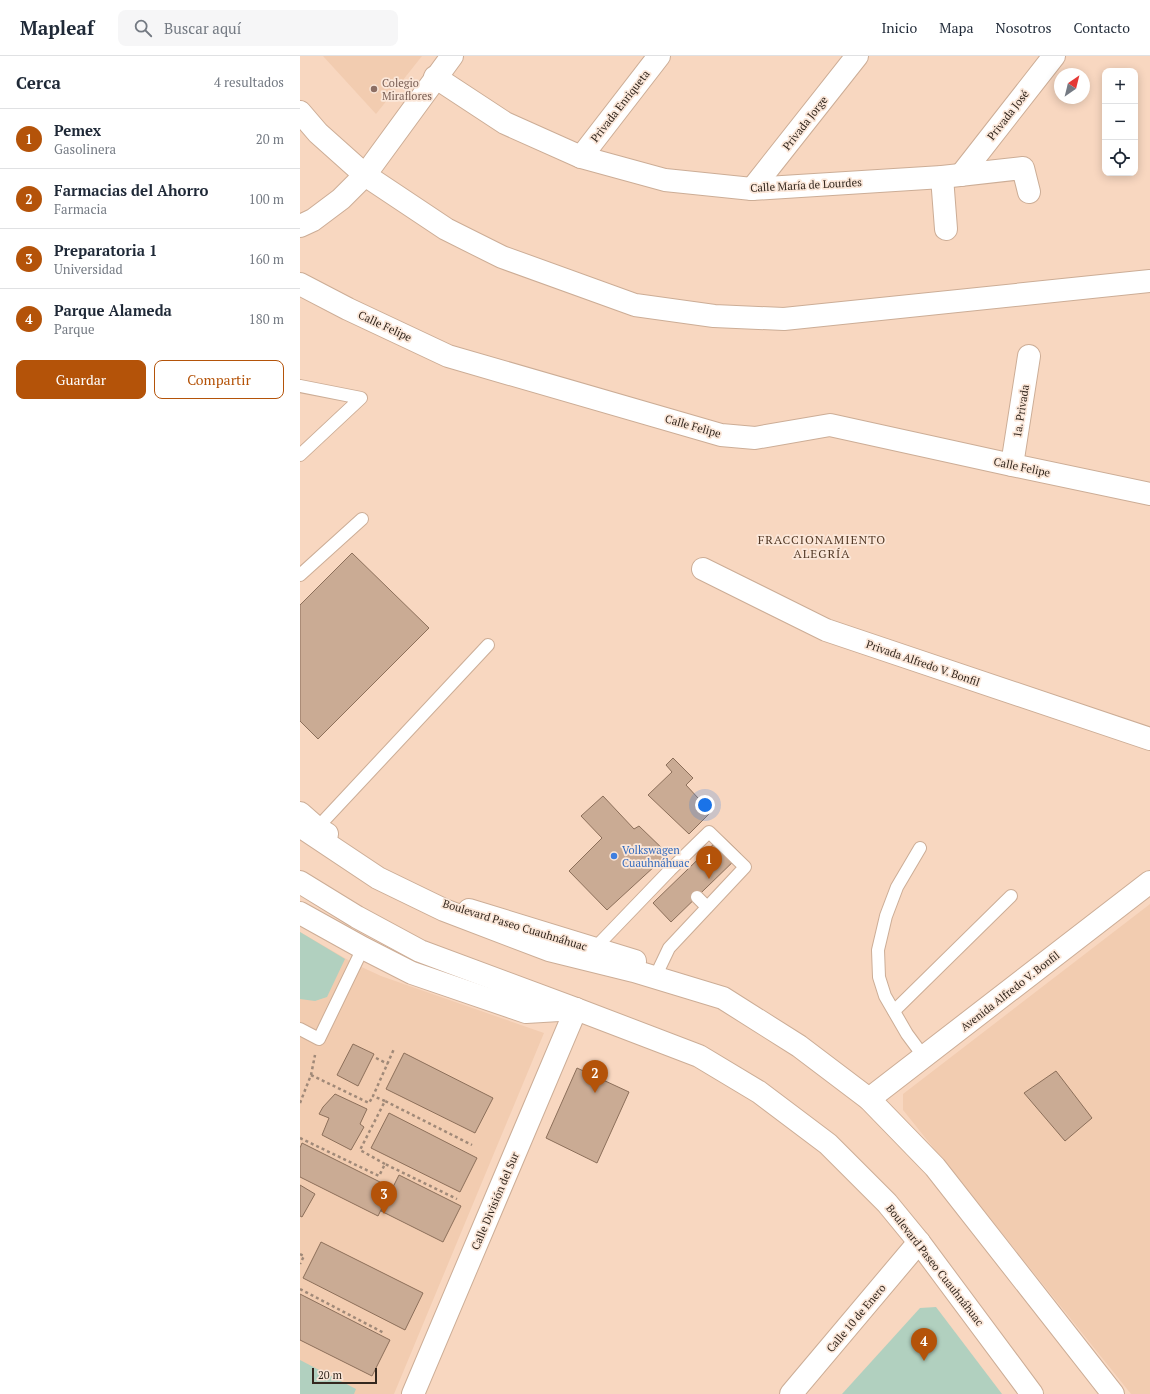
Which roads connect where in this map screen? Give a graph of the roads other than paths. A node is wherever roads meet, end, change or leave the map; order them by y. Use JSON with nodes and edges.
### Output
{"nodes":[{"id":1,"x":452,"y":56,"type":"edge"},
{"id":2,"x":659,"y":56,"type":"edge"},
{"id":3,"x":857,"y":56,"type":"edge"},
{"id":4,"x":1054,"y":56,"type":"edge"},
{"id":5,"x":435,"y":77,"type":"junction"},
{"id":6,"x":300,"y":112,"type":"edge"},
{"id":7,"x":581,"y":157,"type":"junction"},
{"id":8,"x":365,"y":175,"type":"junction"},
{"id":9,"x":952,"y":176,"type":"junction"},
{"id":10,"x":752,"y":189,"type":"junction"},
{"id":11,"x":1029,"y":192,"type":"dead end"},
{"id":12,"x":300,"y":226,"type":"edge"},
{"id":13,"x":946,"y":229,"type":"dead end"},
{"id":14,"x":1150,"y":281,"type":"edge"},
{"id":15,"x":300,"y":284,"type":"edge"},
{"id":16,"x":1029,"y":356,"type":"dead end"},
{"id":17,"x":300,"y":386,"type":"edge"},
{"id":18,"x":300,"y":455,"type":"edge"},
{"id":19,"x":1012,"y":465,"type":"junction"},
{"id":20,"x":1150,"y":494,"type":"edge"},
{"id":21,"x":362,"y":519,"type":"dead end"},
{"id":22,"x":704,"y":569,"type":"dead end"},
{"id":23,"x":300,"y":575,"type":"edge"},
{"id":24,"x":488,"y":645,"type":"dead end"},
{"id":25,"x":1150,"y":739,"type":"edge"},
{"id":26,"x":300,"y":814,"type":"edge"},
{"id":27,"x":308,"y":827,"type":"edge"},
{"id":28,"x":920,"y":848,"type":"dead end"},
{"id":29,"x":300,"y":882,"type":"edge"},
{"id":30,"x":1150,"y":882,"type":"edge"},
{"id":31,"x":1011,"y":896,"type":"dead end"},
{"id":32,"x":697,"y":897,"type":"dead end"},
{"id":33,"x":707,"y":907,"type":"junction"},
{"id":34,"x":300,"y":913,"type":"edge"},
{"id":35,"x":363,"y":948,"type":"junction"},
{"id":36,"x":594,"y":949,"type":"junction"},
{"id":37,"x":659,"y":969,"type":"junction"},
{"id":38,"x":723,"y":998,"type":"junction"},
{"id":39,"x":576,"y":1008,"type":"junction"},
{"id":40,"x":894,"y":1011,"type":"junction"},
{"id":41,"x":300,"y":1029,"type":"edge"},
{"id":42,"x":924,"y":1057,"type":"junction"},
{"id":43,"x":869,"y":1099,"type":"junction"},
{"id":44,"x":919,"y":1242,"type":"junction"},
{"id":45,"x":413,"y":1394,"type":"edge"},
{"id":46,"x":791,"y":1394,"type":"edge"},
{"id":47,"x":1032,"y":1394,"type":"edge"},
{"id":48,"x":1113,"y":1394,"type":"edge"}],
"edges":[{"from":1,"to":5,"type":"street"},
{"from":2,"to":7,"type":"street","name":"Privada Enriqueta"},
{"from":3,"to":10,"type":"street","name":"Privada Jorge"},
{"from":4,"to":9,"type":"street","name":"Privada José"},
{"from":5,"to":7,"type":"street","name":"Calle María de Lourdes"},
{"from":5,"to":8,"type":"street"},
{"from":6,"to":8,"type":"street"},
{"from":7,"to":10,"type":"street","name":"Calle María de Lourdes"},
{"from":8,"to":12,"type":"street"},
{"from":8,"to":14,"type":"street"},
{"from":9,"to":10,"type":"street","name":"Calle María de Lourdes"},
{"from":9,"to":11,"type":"street","name":"Calle María de Lourdes"},
{"from":9,"to":13,"type":"street"},
{"from":15,"to":19,"type":"street","name":"Calle Felipe"},
{"from":16,"to":19,"type":"street","name":"1a. Privada"},
{"from":17,"to":18,"type":"lane"},
{"from":19,"to":20,"type":"street","name":"Calle Felipe"},
{"from":21,"to":23,"type":"lane"},
{"from":22,"to":25,"type":"street","name":"Privada Alfredo V. Bonfil"},
{"from":24,"to":27,"type":"lane"},
{"from":26,"to":27,"type":"street","name":"Boulevard Paseo Cuauhnáhuac"},
{"from":27,"to":36,"type":"street","name":"Boulevard Paseo Cuauhnáhuac"},
{"from":27,"to":38,"type":"street","name":"Boulevard Paseo Cuauhnáhuac"},
{"from":28,"to":40,"type":"lane"},
{"from":29,"to":39,"type":"street","name":"Boulevard Paseo Cuauhnáhuac"},
{"from":30,"to":42,"type":"street","name":"Avenida Alfredo V. Bonfil"},
{"from":31,"to":40,"type":"lane"},
{"from":32,"to":33,"type":"lane"},
{"from":33,"to":36,"type":"lane"},
{"from":33,"to":37,"type":"lane"},
{"from":34,"to":35,"type":"street","name":"Boulevard Paseo Cuauhnáhuac"},
{"from":35,"to":39,"type":"street","name":"Boulevard Paseo Cuauhnáhuac"},
{"from":35,"to":41,"type":"lane"},
{"from":36,"to":37,"type":"street","name":"Boulevard Paseo Cuauhnáhuac"},
{"from":37,"to":38,"type":"street","name":"Boulevard Paseo Cuauhnáhuac"},
{"from":38,"to":43,"type":"street","name":"Boulevard Paseo Cuauhnáhuac"},
{"from":39,"to":44,"type":"street","name":"Boulevard Paseo Cuauhnáhuac"},
{"from":39,"to":45,"type":"street","name":"Calle División del Sur"},
{"from":40,"to":42,"type":"lane"},
{"from":42,"to":43,"type":"street","name":"Avenida Alfredo V. Bonfil"},
{"from":43,"to":48,"type":"street","name":"Boulevard Paseo Cuauhnáhuac"},
{"from":44,"to":46,"type":"street","name":"Calle 10 de Enero"},
{"from":44,"to":47,"type":"street","name":"Boulevard Paseo Cuauhnáhuac"}]}
